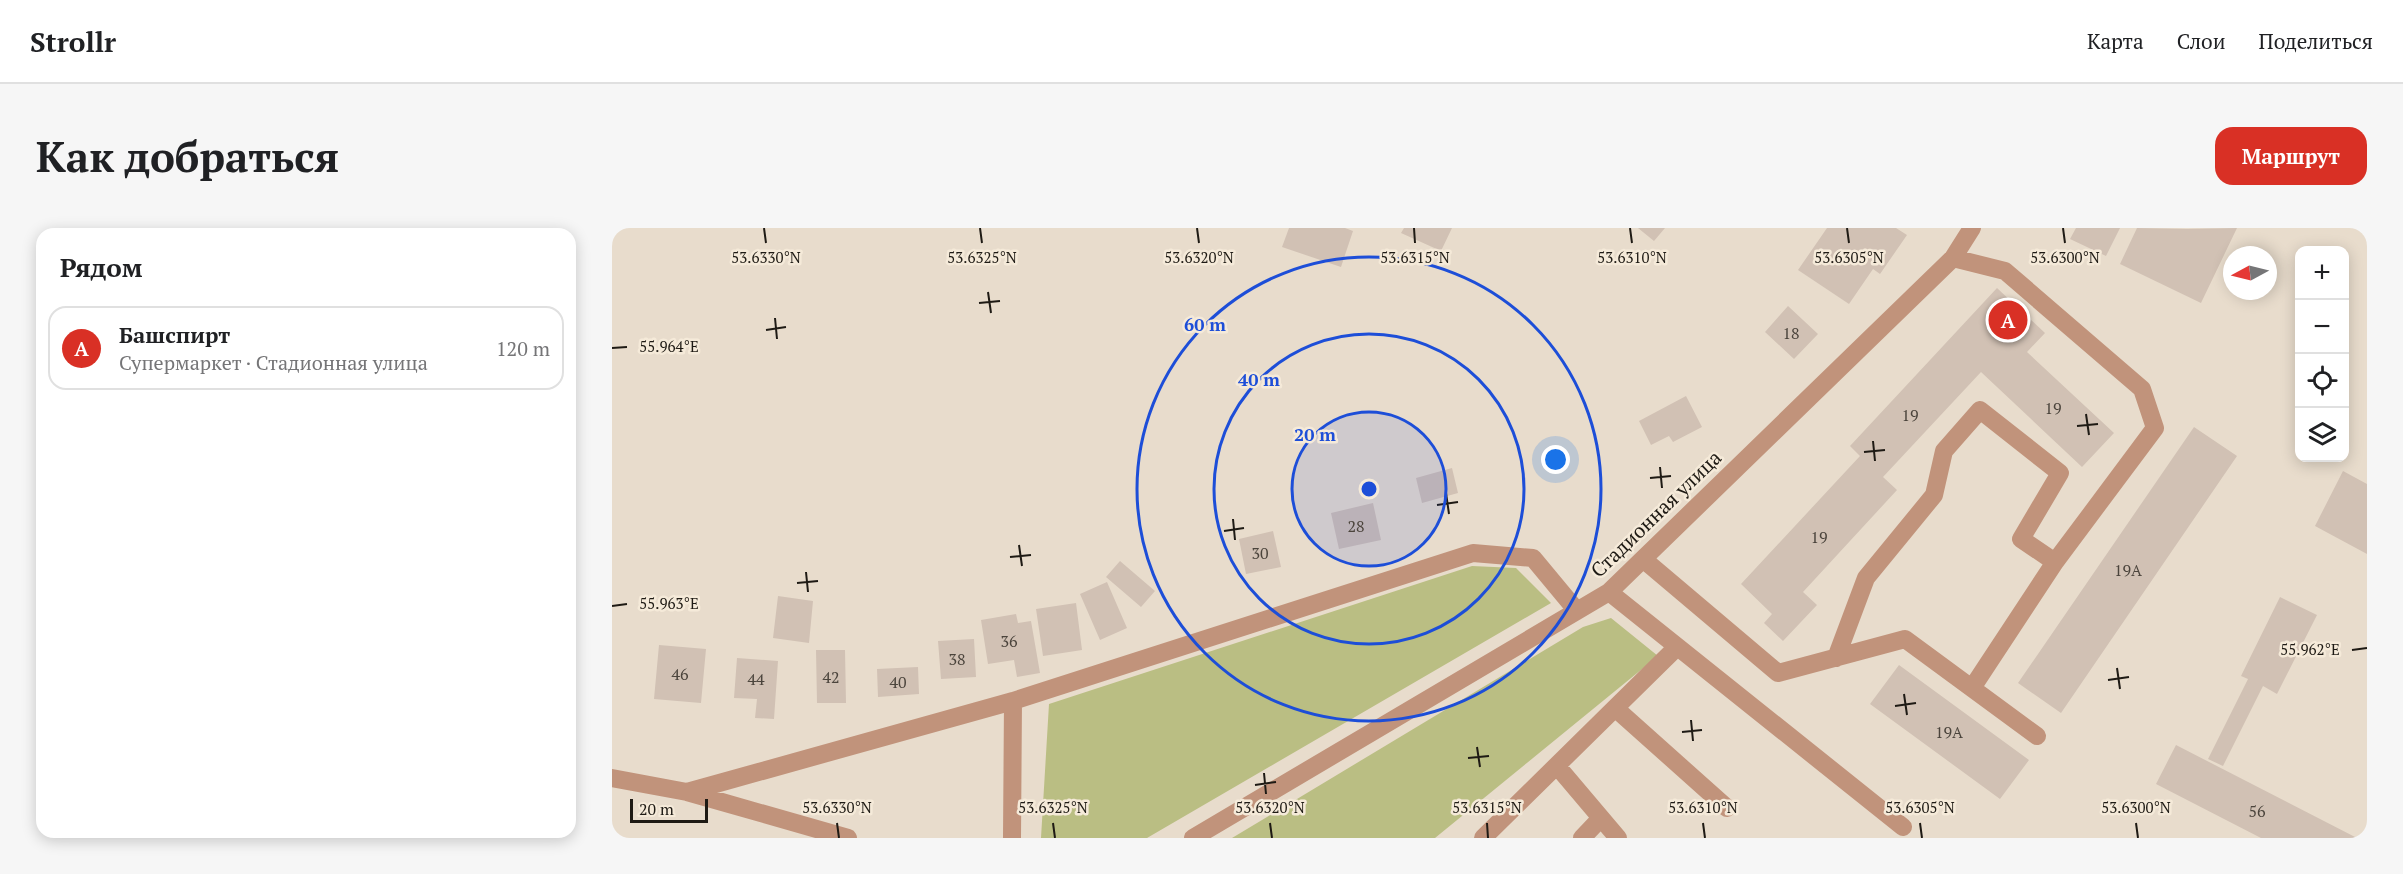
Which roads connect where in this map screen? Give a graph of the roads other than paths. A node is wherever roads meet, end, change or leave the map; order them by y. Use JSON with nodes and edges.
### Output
{"nodes":[{"id":1,"x":1972,"y":228,"type":"edge"},
{"id":2,"x":1953,"y":258,"type":"junction"},
{"id":3,"x":1643,"y":559,"type":"junction"},
{"id":4,"x":2055,"y":562,"type":"junction"},
{"id":5,"x":1609,"y":592,"type":"junction"},
{"id":6,"x":1577,"y":611,"type":"junction"},
{"id":7,"x":1677,"y":647,"type":"junction"},
{"id":8,"x":1836,"y":658,"type":"junction"},
{"id":9,"x":1972,"y":688,"type":"junction"},
{"id":10,"x":1013,"y":701,"type":"junction"},
{"id":11,"x":1615,"y":708,"type":"junction"},
{"id":12,"x":2037,"y":736,"type":"dead end"},
{"id":13,"x":1557,"y":766,"type":"junction"},
{"id":14,"x":612,"y":778,"type":"edge"},
{"id":15,"x":687,"y":792,"type":"junction"},
{"id":16,"x":1727,"y":808,"type":"dead end"},
{"id":17,"x":1601,"y":818,"type":"junction"},
{"id":18,"x":1903,"y":827,"type":"dead end"},
{"id":19,"x":848,"y":838,"type":"edge"},
{"id":20,"x":1012,"y":838,"type":"edge"},
{"id":21,"x":1193,"y":838,"type":"edge"},
{"id":22,"x":1483,"y":838,"type":"edge"},
{"id":23,"x":1582,"y":838,"type":"edge"},
{"id":24,"x":1617,"y":838,"type":"edge"}],
"edges":[{"from":1,"to":2,"type":"street","name":"Стадионная улица"},
{"from":2,"to":3,"type":"street","name":"Стадионная улица"},
{"from":2,"to":4,"type":"street"},
{"from":3,"to":5,"type":"street","name":"Стадионная улица"},
{"from":3,"to":8,"type":"street"},
{"from":4,"to":8,"type":"street"},
{"from":4,"to":9,"type":"street"},
{"from":5,"to":6,"type":"street","name":"Стадионная улица"},
{"from":5,"to":7,"type":"street"},
{"from":6,"to":10,"type":"street"},
{"from":6,"to":21,"type":"street","name":"Стадионная улица"},
{"from":7,"to":11,"type":"street"},
{"from":7,"to":18,"type":"street"},
{"from":8,"to":9,"type":"street"},
{"from":9,"to":12,"type":"street"},
{"from":10,"to":15,"type":"street"},
{"from":10,"to":20,"type":"street"},
{"from":11,"to":13,"type":"street"},
{"from":11,"to":16,"type":"street"},
{"from":13,"to":17,"type":"street"},
{"from":13,"to":22,"type":"street"},
{"from":14,"to":15,"type":"street"},
{"from":15,"to":19,"type":"street"},
{"from":17,"to":23,"type":"street"},
{"from":17,"to":24,"type":"street"}]}
